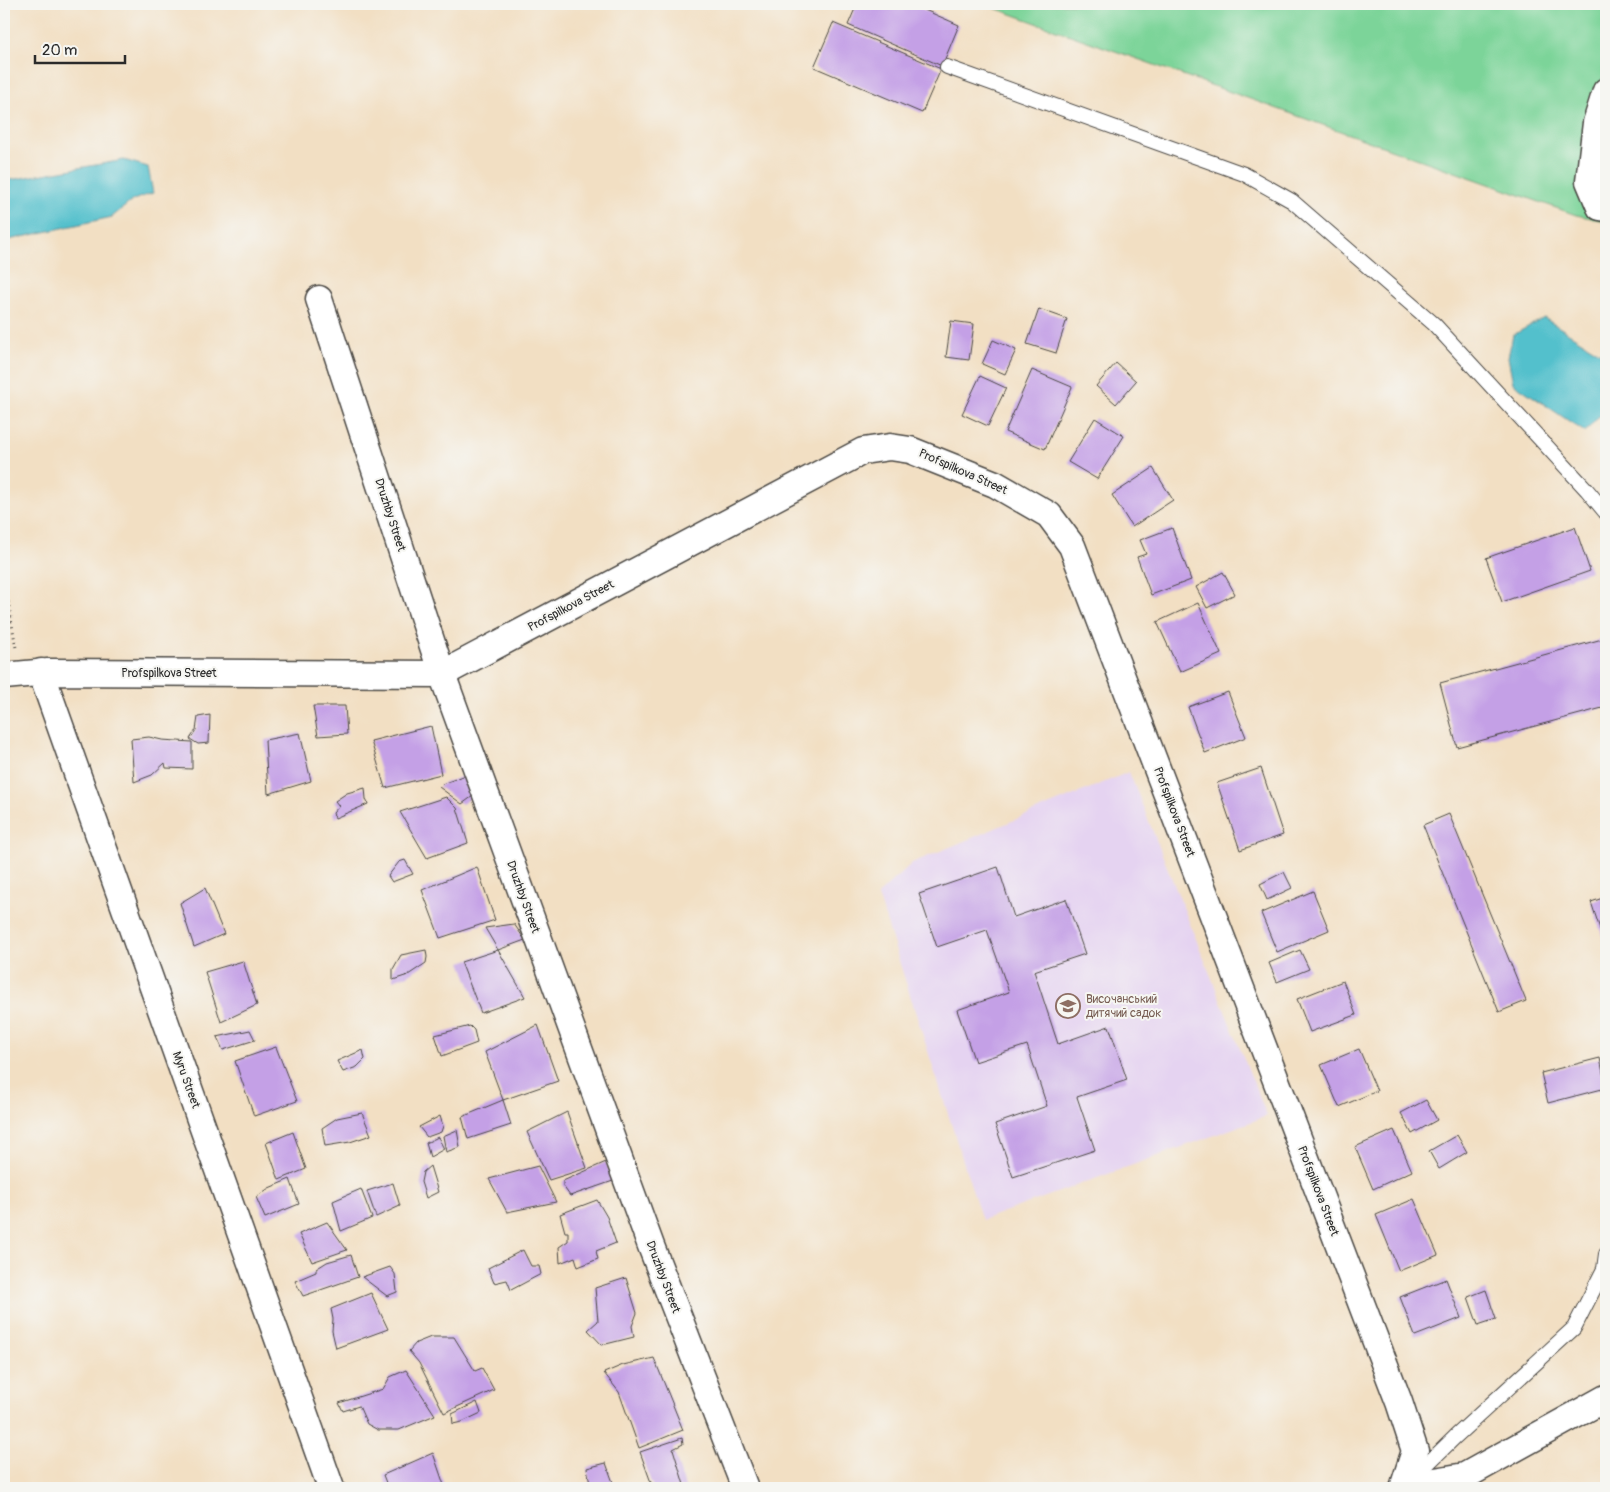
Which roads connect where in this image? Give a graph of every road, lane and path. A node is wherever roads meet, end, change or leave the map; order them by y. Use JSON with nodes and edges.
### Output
{"nodes":[{"id":1,"x":947,"y":67,"type":"dead end"},
{"id":2,"x":1606,"y":91,"type":"edge"},
{"id":3,"x":1606,"y":208,"type":"edge"},
{"id":4,"x":320,"y":299,"type":"dead end"},
{"id":5,"x":1606,"y":513,"type":"edge"},
{"id":6,"x":4,"y":577,"type":"edge"},
{"id":7,"x":45,"y":672,"type":"junction"},
{"id":8,"x":442,"y":674,"type":"junction"},
{"id":9,"x":4,"y":676,"type":"edge"},
{"id":10,"x":1606,"y":1254,"type":"edge"},
{"id":11,"x":1606,"y":1398,"type":"edge"},
{"id":12,"x":1403,"y":1487,"type":"edge"},
{"id":13,"x":331,"y":1488,"type":"edge"},
{"id":14,"x":744,"y":1488,"type":"edge"}],
"edges":[{"from":1,"to":5,"type":"lane"},
{"from":2,"to":3,"type":"street"},
{"from":4,"to":8,"type":"street","name":"Druzhby Street"},
{"from":6,"to":7,"type":"path"},
{"from":7,"to":8,"type":"street","name":"Profspilkova Street"},
{"from":7,"to":9,"type":"street","name":"Profspilkova Street"},
{"from":7,"to":13,"type":"street","name":"Myru Street"},
{"from":8,"to":12,"type":"street","name":"Profspilkova Street"},
{"from":8,"to":14,"type":"street","name":"Druzhby Street"},
{"from":10,"to":12,"type":"lane"},
{"from":11,"to":12,"type":"street"}]}
